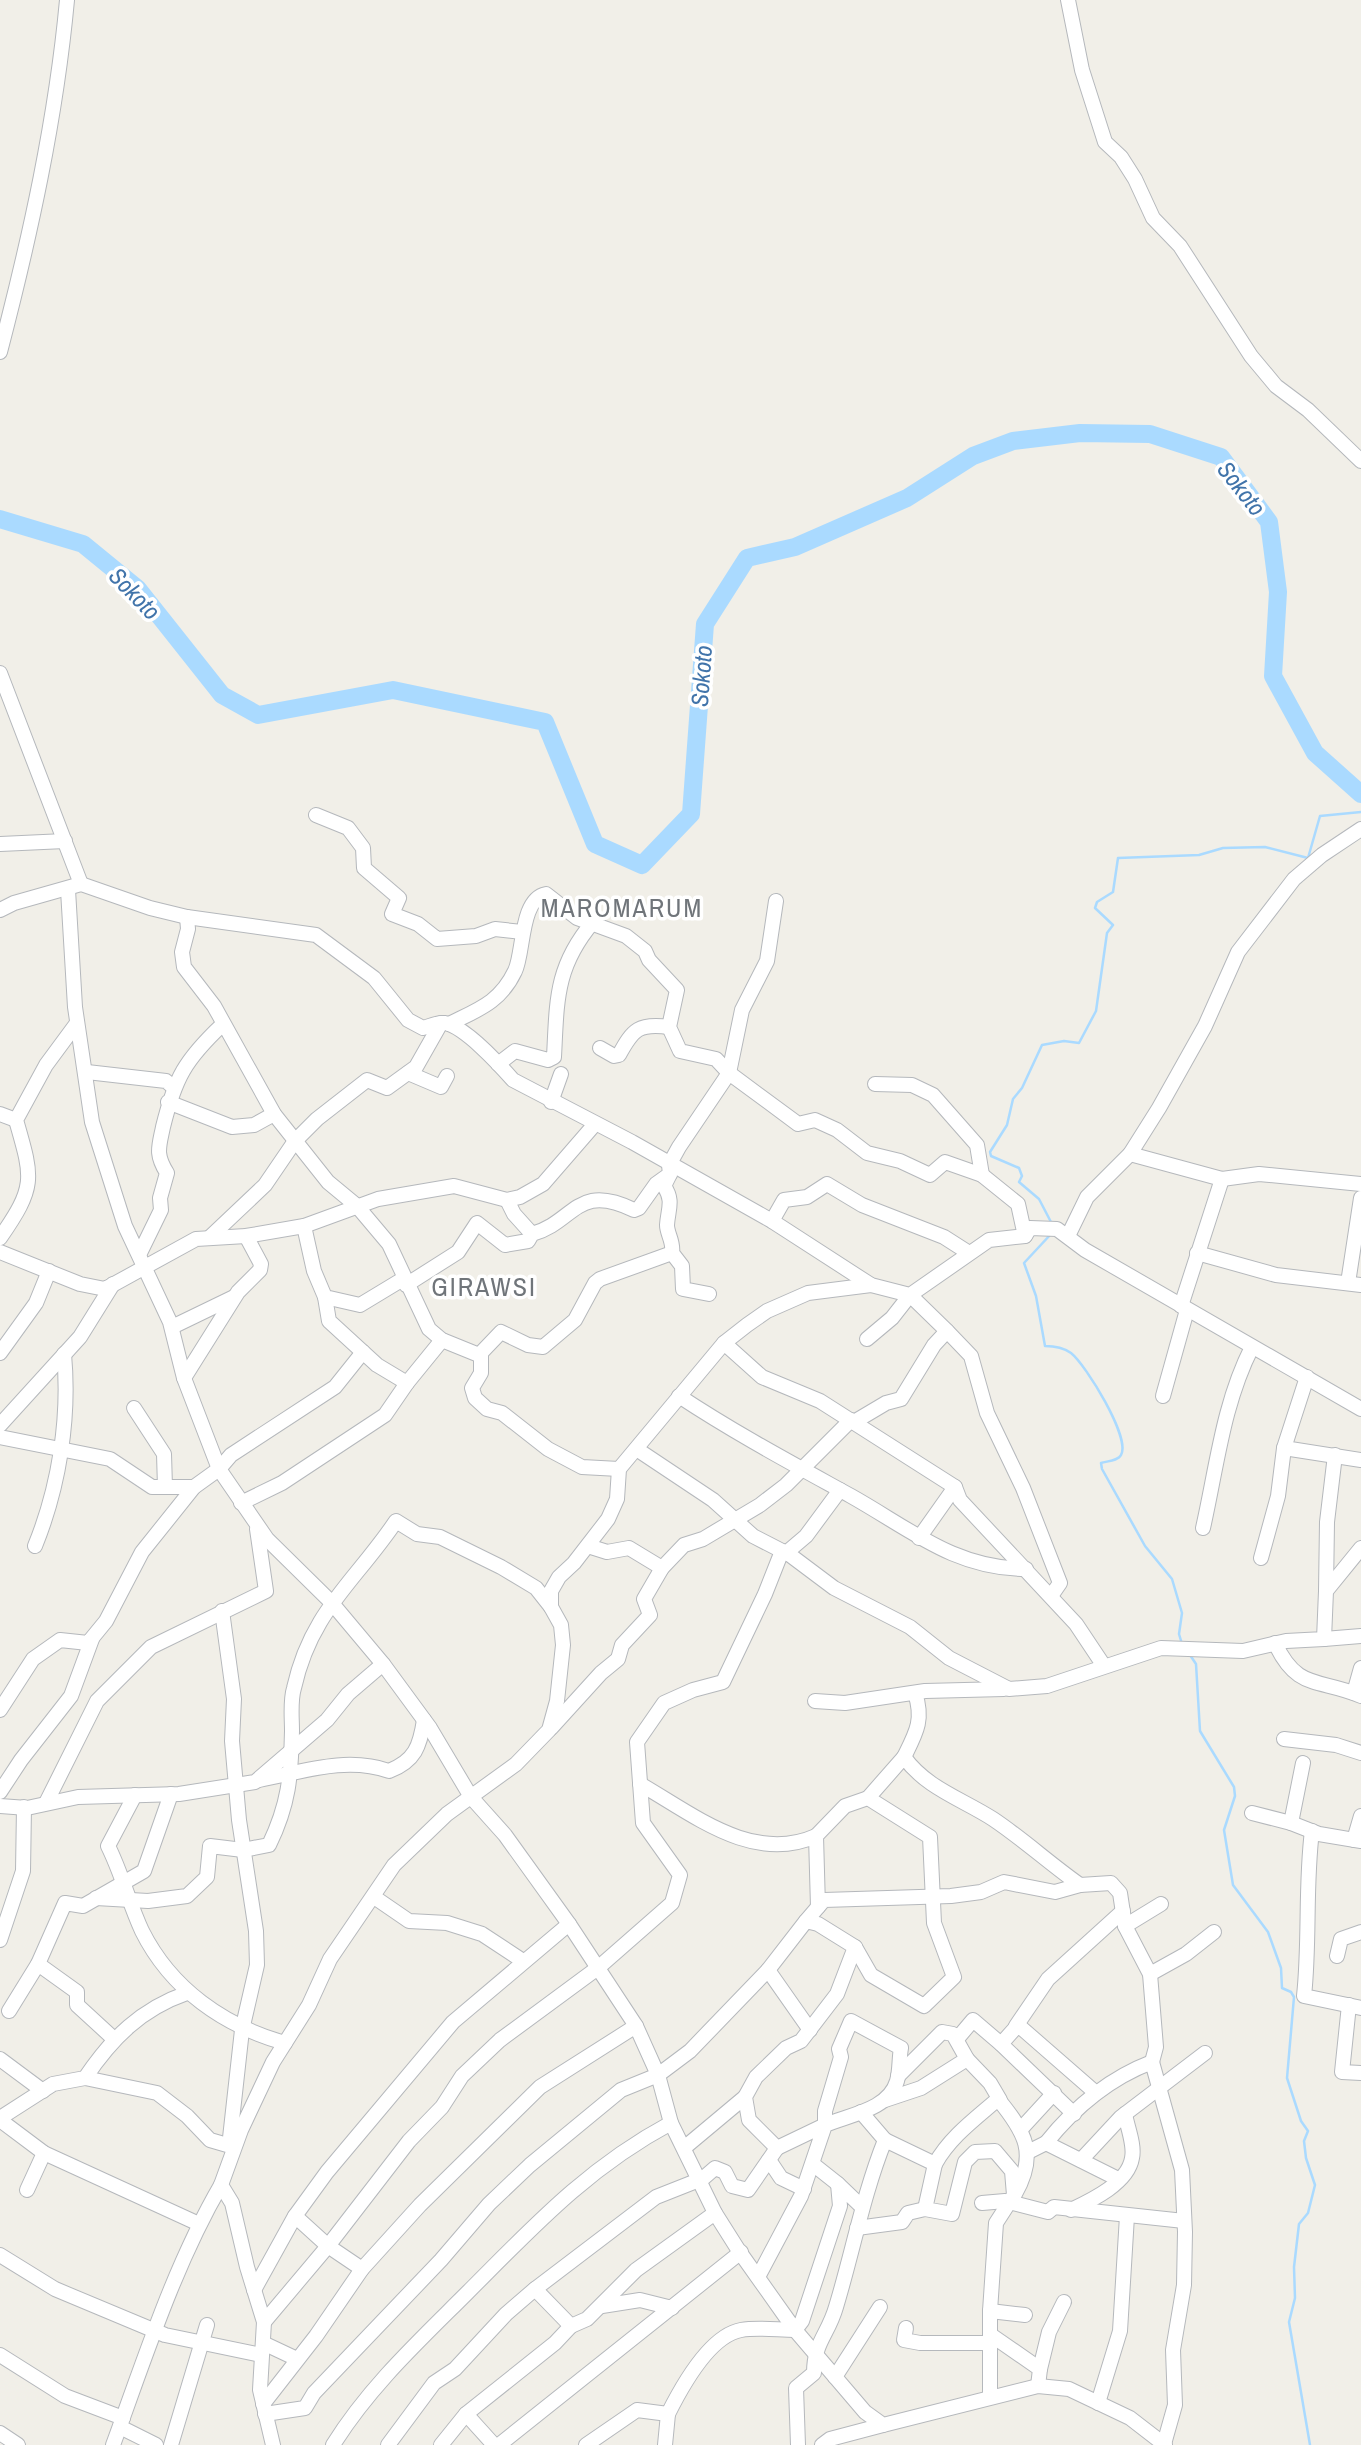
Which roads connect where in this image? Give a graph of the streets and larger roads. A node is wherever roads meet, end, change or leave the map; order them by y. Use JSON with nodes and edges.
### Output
{"nodes":[{"id":1,"x":67,"y":0,"type":"edge"},
{"id":2,"x":1068,"y":0,"type":"edge"},
{"id":3,"x":0,"y":352,"type":"edge"},
{"id":4,"x":1361,"y":461,"type":"edge"},
{"id":5,"x":0,"y":673,"type":"edge"},
{"id":6,"x":316,"y":815,"type":"dead end"},
{"id":7,"x":1361,"y":829,"type":"edge"},
{"id":8,"x":65,"y":841,"type":"junction"},
{"id":9,"x":0,"y":844,"type":"edge"},
{"id":10,"x":74,"y":887,"type":"junction"},
{"id":11,"x":776,"y":901,"type":"dead end"},
{"id":12,"x":0,"y":910,"type":"edge"},
{"id":13,"x":187,"y":917,"type":"junction"},
{"id":14,"x":593,"y":922,"type":"junction"},
{"id":15,"x":522,"y":932,"type":"junction"},
{"id":16,"x":78,"y":1023,"type":"junction"},
{"id":17,"x":445,"y":1024,"type":"junction"},
{"id":18,"x":222,"y":1025,"type":"junction"},
{"id":19,"x":669,"y":1027,"type":"junction"},
{"id":20,"x":600,"y":1048,"type":"dead end"},
{"id":21,"x":498,"y":1064,"type":"junction"},
{"id":22,"x":87,"y":1072,"type":"junction"},
{"id":23,"x":408,"y":1073,"type":"junction"},
{"id":24,"x":729,"y":1073,"type":"junction"},
{"id":25,"x":561,"y":1074,"type":"dead end"},
{"id":26,"x":447,"y":1076,"type":"dead end"},
{"id":27,"x":875,"y":1084,"type":"dead end"},
{"id":28,"x":173,"y":1087,"type":"junction"},
{"id":29,"x":169,"y":1102,"type":"junction"},
{"id":30,"x":551,"y":1102,"type":"junction"},
{"id":31,"x":0,"y":1114,"type":"edge"},
{"id":32,"x":274,"y":1114,"type":"junction"},
{"id":33,"x":16,"y":1120,"type":"junction"},
{"id":34,"x":595,"y":1124,"type":"junction"},
{"id":35,"x":295,"y":1142,"type":"junction"},
{"id":36,"x":1130,"y":1154,"type":"junction"},
{"id":37,"x":670,"y":1169,"type":"junction"},
{"id":38,"x":982,"y":1175,"type":"junction"},
{"id":39,"x":1222,"y":1180,"type":"junction"},
{"id":40,"x":1361,"y":1184,"type":"edge"},
{"id":41,"x":1361,"y":1198,"type":"edge"},
{"id":42,"x":507,"y":1200,"type":"junction"},
{"id":43,"x":357,"y":1206,"type":"junction"},
{"id":44,"x":772,"y":1221,"type":"junction"},
{"id":45,"x":304,"y":1226,"type":"junction"},
{"id":46,"x":1056,"y":1231,"type":"junction"},
{"id":47,"x":532,"y":1234,"type":"junction"},
{"id":48,"x":1024,"y":1236,"type":"junction"},
{"id":49,"x":0,"y":1237,"type":"edge"},
{"id":50,"x":246,"y":1237,"type":"junction"},
{"id":51,"x":209,"y":1238,"type":"junction"},
{"id":52,"x":0,"y":1252,"type":"edge"},
{"id":53,"x":672,"y":1253,"type":"junction"},
{"id":54,"x":969,"y":1253,"type":"junction"},
{"id":55,"x":1197,"y":1253,"type":"junction"},
{"id":56,"x":142,"y":1260,"type":"junction"},
{"id":57,"x":49,"y":1271,"type":"junction"},
{"id":58,"x":405,"y":1282,"type":"junction"},
{"id":59,"x":113,"y":1284,"type":"junction"},
{"id":60,"x":1354,"y":1284,"type":"edge"},
{"id":61,"x":871,"y":1285,"type":"junction"},
{"id":62,"x":709,"y":1294,"type":"dead end"},
{"id":63,"x":910,"y":1296,"type":"junction"},
{"id":64,"x":235,"y":1297,"type":"junction"},
{"id":65,"x":325,"y":1297,"type":"junction"},
{"id":66,"x":1184,"y":1308,"type":"junction"},
{"id":67,"x":172,"y":1327,"type":"junction"},
{"id":68,"x":947,"y":1331,"type":"junction"},
{"id":69,"x":867,"y":1339,"type":"dead end"},
{"id":70,"x":442,"y":1340,"type":"junction"},
{"id":71,"x":724,"y":1343,"type":"junction"},
{"id":72,"x":1252,"y":1347,"type":"junction"},
{"id":73,"x":363,"y":1352,"type":"junction"},
{"id":74,"x":0,"y":1353,"type":"edge"},
{"id":75,"x":481,"y":1353,"type":"junction"},
{"id":76,"x":64,"y":1354,"type":"junction"},
{"id":77,"x":1307,"y":1377,"type":"junction"},
{"id":78,"x":184,"y":1378,"type":"junction"},
{"id":79,"x":407,"y":1382,"type":"junction"},
{"id":80,"x":1163,"y":1395,"type":"dead end"},
{"id":81,"x":679,"y":1396,"type":"junction"},
{"id":82,"x":134,"y":1408,"type":"dead end"},
{"id":83,"x":1361,"y":1409,"type":"edge"},
{"id":84,"x":852,"y":1421,"type":"junction"},
{"id":85,"x":0,"y":1425,"type":"edge"},
{"id":86,"x":0,"y":1437,"type":"edge"},
{"id":87,"x":60,"y":1447,"type":"junction"},
{"id":88,"x":1284,"y":1448,"type":"junction"},
{"id":89,"x":638,"y":1450,"type":"junction"},
{"id":90,"x":1335,"y":1455,"type":"junction"},
{"id":91,"x":1361,"y":1460,"type":"edge"},
{"id":92,"x":799,"y":1468,"type":"junction"},
{"id":93,"x":219,"y":1469,"type":"junction"},
{"id":94,"x":619,"y":1469,"type":"junction"},
{"id":95,"x":165,"y":1487,"type":"junction"},
{"id":96,"x":194,"y":1487,"type":"junction"},
{"id":97,"x":955,"y":1487,"type":"junction"},
{"id":98,"x":840,"y":1490,"type":"junction"},
{"id":99,"x":241,"y":1503,"type":"junction"},
{"id":100,"x":734,"y":1519,"type":"junction"},
{"id":101,"x":256,"y":1524,"type":"junction"},
{"id":102,"x":1203,"y":1528,"type":"dead end"},
{"id":103,"x":919,"y":1538,"type":"junction"},
{"id":104,"x":35,"y":1546,"type":"dead end"},
{"id":105,"x":588,"y":1546,"type":"junction"},
{"id":106,"x":1361,"y":1548,"type":"edge"},
{"id":107,"x":784,"y":1552,"type":"junction"},
{"id":108,"x":1261,"y":1558,"type":"dead end"},
{"id":109,"x":1361,"y":1566,"type":"edge"},
{"id":110,"x":662,"y":1568,"type":"junction"},
{"id":111,"x":1026,"y":1569,"type":"junction"},
{"id":112,"x":1343,"y":1571,"type":"junction"},
{"id":113,"x":1326,"y":1591,"type":"junction"},
{"id":114,"x":1051,"y":1597,"type":"junction"},
{"id":115,"x":331,"y":1602,"type":"junction"},
{"id":116,"x":551,"y":1607,"type":"junction"},
{"id":117,"x":222,"y":1611,"type":"junction"},
{"id":118,"x":1361,"y":1636,"type":"edge"},
{"id":119,"x":92,"y":1639,"type":"junction"},
{"id":120,"x":1324,"y":1639,"type":"junction"},
{"id":121,"x":1275,"y":1643,"type":"junction"},
{"id":122,"x":383,"y":1664,"type":"junction"},
{"id":123,"x":1104,"y":1666,"type":"junction"},
{"id":124,"x":1361,"y":1668,"type":"edge"},
{"id":125,"x":1009,"y":1689,"type":"junction"},
{"id":126,"x":915,"y":1693,"type":"junction"},
{"id":127,"x":1357,"y":1695,"type":"edge"},
{"id":128,"x":815,"y":1701,"type":"dead end"},
{"id":129,"x":0,"y":1710,"type":"edge"},
{"id":130,"x":424,"y":1720,"type":"junction"},
{"id":131,"x":549,"y":1730,"type":"junction"},
{"id":132,"x":1284,"y":1739,"type":"dead end"},
{"id":133,"x":291,"y":1751,"type":"junction"},
{"id":134,"x":1361,"y":1753,"type":"edge"},
{"id":135,"x":904,"y":1757,"type":"junction"},
{"id":136,"x":1303,"y":1763,"type":"dead end"},
{"id":137,"x":915,"y":1772,"type":"junction"},
{"id":138,"x":291,"y":1774,"type":"junction"},
{"id":139,"x":888,"y":1774,"type":"junction"},
{"id":140,"x":257,"y":1780,"type":"junction"},
{"id":141,"x":640,"y":1784,"type":"junction"},
{"id":142,"x":237,"y":1786,"type":"junction"},
{"id":143,"x":0,"y":1793,"type":"edge"},
{"id":144,"x":171,"y":1794,"type":"junction"},
{"id":145,"x":135,"y":1795,"type":"junction"},
{"id":146,"x":471,"y":1797,"type":"junction"},
{"id":147,"x":867,"y":1798,"type":"junction"},
{"id":148,"x":46,"y":1803,"type":"junction"},
{"id":149,"x":0,"y":1806,"type":"edge"},
{"id":150,"x":24,"y":1807,"type":"junction"},
{"id":151,"x":1252,"y":1813,"type":"dead end"},
{"id":152,"x":1361,"y":1816,"type":"edge"},
{"id":153,"x":1292,"y":1823,"type":"junction"},
{"id":154,"x":1312,"y":1831,"type":"junction"},
{"id":155,"x":816,"y":1836,"type":"junction"},
{"id":156,"x":1358,"y":1840,"type":"edge"},
{"id":157,"x":243,"y":1850,"type":"junction"},
{"id":158,"x":124,"y":1882,"type":"junction"},
{"id":159,"x":1080,"y":1885,"type":"junction"},
{"id":160,"x":931,"y":1896,"type":"junction"},
{"id":161,"x":374,"y":1897,"type":"junction"},
{"id":162,"x":96,"y":1899,"type":"junction"},
{"id":163,"x":131,"y":1900,"type":"junction"},
{"id":164,"x":1161,"y":1904,"type":"dead end"},
{"id":165,"x":818,"y":1907,"type":"junction"},
{"id":166,"x":1124,"y":1919,"type":"junction"},
{"id":167,"x":806,"y":1921,"type":"junction"},
{"id":168,"x":569,"y":1924,"type":"junction"},
{"id":169,"x":1214,"y":1932,"type":"dead end"},
{"id":170,"x":1361,"y":1932,"type":"edge"},
{"id":171,"x":0,"y":1940,"type":"edge"},
{"id":172,"x":855,"y":1947,"type":"junction"},
{"id":173,"x":1337,"y":1956,"type":"dead end"},
{"id":174,"x":523,"y":1961,"type":"junction"},
{"id":175,"x":38,"y":1964,"type":"junction"},
{"id":176,"x":598,"y":1967,"type":"junction"},
{"id":177,"x":768,"y":1970,"type":"junction"},
{"id":178,"x":1150,"y":1975,"type":"junction"},
{"id":179,"x":187,"y":1993,"type":"junction"},
{"id":180,"x":1355,"y":2007,"type":"edge"},
{"id":181,"x":9,"y":2011,"type":"dead end"},
{"id":182,"x":636,"y":2026,"type":"junction"},
{"id":183,"x":1016,"y":2026,"type":"junction"},
{"id":184,"x":242,"y":2029,"type":"junction"},
{"id":185,"x":810,"y":2030,"type":"junction"},
{"id":186,"x":114,"y":2039,"type":"junction"},
{"id":187,"x":957,"y":2039,"type":"junction"},
{"id":188,"x":285,"y":2043,"type":"junction"},
{"id":189,"x":1001,"y":2044,"type":"junction"},
{"id":190,"x":1205,"y":2053,"type":"dead end"},
{"id":191,"x":0,"y":2059,"type":"edge"},
{"id":192,"x":967,"y":2059,"type":"junction"},
{"id":193,"x":1152,"y":2063,"type":"junction"},
{"id":194,"x":1361,"y":2073,"type":"edge"},
{"id":195,"x":658,"y":2075,"type":"junction"},
{"id":196,"x":898,"y":2076,"type":"junction"},
{"id":197,"x":85,"y":2078,"type":"junction"},
{"id":198,"x":1159,"y":2086,"type":"junction"},
{"id":199,"x":43,"y":2091,"type":"junction"},
{"id":200,"x":1097,"y":2093,"type":"junction"},
{"id":201,"x":1054,"y":2094,"type":"junction"},
{"id":202,"x":745,"y":2097,"type":"junction"},
{"id":203,"x":885,"y":2100,"type":"junction"},
{"id":204,"x":1000,"y":2100,"type":"junction"},
{"id":205,"x":861,"y":2112,"type":"junction"},
{"id":206,"x":1074,"y":2114,"type":"junction"},
{"id":207,"x":1125,"y":2114,"type":"junction"},
{"id":208,"x":0,"y":2119,"type":"edge"},
{"id":209,"x":671,"y":2123,"type":"junction"},
{"id":210,"x":825,"y":2125,"type":"junction"},
{"id":211,"x":1020,"y":2130,"type":"junction"},
{"id":212,"x":885,"y":2140,"type":"junction"},
{"id":213,"x":1046,"y":2143,"type":"junction"},
{"id":214,"x":234,"y":2147,"type":"junction"},
{"id":215,"x":684,"y":2148,"type":"junction"},
{"id":216,"x":1028,"y":2152,"type":"junction"},
{"id":217,"x":44,"y":2153,"type":"junction"},
{"id":218,"x":773,"y":2154,"type":"junction"},
{"id":219,"x":1081,"y":2160,"type":"junction"},
{"id":220,"x":935,"y":2164,"type":"junction"},
{"id":221,"x":814,"y":2165,"type":"junction"},
{"id":222,"x":1118,"y":2179,"type":"junction"},
{"id":223,"x":699,"y":2181,"type":"junction"},
{"id":224,"x":838,"y":2184,"type":"junction"},
{"id":225,"x":221,"y":2185,"type":"junction"},
{"id":226,"x":804,"y":2189,"type":"junction"},
{"id":227,"x":27,"y":2190,"type":"dead end"},
{"id":228,"x":1011,"y":2198,"type":"junction"},
{"id":229,"x":982,"y":2203,"type":"dead end"},
{"id":230,"x":860,"y":2206,"type":"junction"},
{"id":231,"x":925,"y":2209,"type":"junction"},
{"id":232,"x":1068,"y":2211,"type":"junction"},
{"id":233,"x":715,"y":2213,"type":"junction"},
{"id":234,"x":295,"y":2216,"type":"junction"},
{"id":235,"x":1127,"y":2216,"type":"junction"},
{"id":236,"x":1184,"y":2221,"type":"junction"},
{"id":237,"x":199,"y":2224,"type":"junction"},
{"id":238,"x":857,"y":2228,"type":"junction"},
{"id":239,"x":328,"y":2246,"type":"junction"},
{"id":240,"x":741,"y":2252,"type":"junction"},
{"id":241,"x":0,"y":2255,"type":"edge"},
{"id":242,"x":362,"y":2269,"type":"junction"},
{"id":243,"x":758,"y":2277,"type":"junction"},
{"id":244,"x":254,"y":2290,"type":"junction"},
{"id":245,"x":535,"y":2290,"type":"junction"},
{"id":246,"x":1064,"y":2302,"type":"dead end"},
{"id":247,"x":601,"y":2306,"type":"junction"},
{"id":248,"x":880,"y":2307,"type":"dead end"},
{"id":249,"x":672,"y":2308,"type":"junction"},
{"id":250,"x":990,"y":2311,"type":"junction"},
{"id":251,"x":1025,"y":2315,"type":"dead end"},
{"id":252,"x":264,"y":2322,"type":"junction"},
{"id":253,"x":207,"y":2325,"type":"dead end"},
{"id":254,"x":571,"y":2326,"type":"junction"},
{"id":255,"x":906,"y":2328,"type":"dead end"},
{"id":256,"x":158,"y":2329,"type":"junction"},
{"id":257,"x":795,"y":2330,"type":"junction"},
{"id":258,"x":991,"y":2339,"type":"junction"},
{"id":259,"x":201,"y":2344,"type":"junction"},
{"id":260,"x":263,"y":2347,"type":"junction"},
{"id":261,"x":814,"y":2352,"type":"junction"},
{"id":262,"x":0,"y":2356,"type":"edge"},
{"id":263,"x":297,"y":2360,"type":"junction"},
{"id":264,"x":1040,"y":2369,"type":"junction"},
{"id":265,"x":835,"y":2377,"type":"junction"},
{"id":266,"x":1038,"y":2386,"type":"junction"},
{"id":267,"x":990,"y":2397,"type":"junction"},
{"id":268,"x":1098,"y":2403,"type":"junction"},
{"id":269,"x":264,"y":2409,"type":"junction"},
{"id":270,"x":466,"y":2414,"type":"junction"},
{"id":271,"x":668,"y":2414,"type":"junction"},
{"id":272,"x":121,"y":2423,"type":"junction"},
{"id":273,"x":883,"y":2425,"type":"junction"},
{"id":274,"x":0,"y":2433,"type":"edge"},
{"id":275,"x":1165,"y":2444,"type":"edge"},
{"id":276,"x":18,"y":2445,"type":"edge"},
{"id":277,"x":113,"y":2445,"type":"edge"},
{"id":278,"x":156,"y":2445,"type":"edge"},
{"id":279,"x":171,"y":2445,"type":"edge"},
{"id":280,"x":273,"y":2445,"type":"edge"},
{"id":281,"x":333,"y":2445,"type":"edge"},
{"id":282,"x":388,"y":2445,"type":"edge"},
{"id":283,"x":441,"y":2445,"type":"edge"},
{"id":284,"x":496,"y":2445,"type":"edge"},
{"id":285,"x":586,"y":2445,"type":"edge"},
{"id":286,"x":665,"y":2445,"type":"edge"},
{"id":287,"x":798,"y":2445,"type":"edge"},
{"id":288,"x":822,"y":2445,"type":"edge"}],
"edges":[{"from":1,"to":3,"type":"street"},
{"from":2,"to":4,"type":"street"},
{"from":5,"to":8,"type":"street"},
{"from":6,"to":15,"type":"street"},
{"from":7,"to":36,"type":"street"},
{"from":8,"to":9,"type":"street"},
{"from":8,"to":10,"type":"street"},
{"from":10,"to":12,"type":"street"},
{"from":10,"to":13,"type":"street"},
{"from":10,"to":16,"type":"street"},
{"from":11,"to":24,"type":"street"},
{"from":13,"to":17,"type":"street"},
{"from":13,"to":18,"type":"street"},
{"from":14,"to":15,"type":"street"},
{"from":14,"to":19,"type":"street"},
{"from":14,"to":21,"type":"street"},
{"from":15,"to":17,"type":"street"},
{"from":16,"to":22,"type":"street"},
{"from":16,"to":33,"type":"street"},
{"from":17,"to":21,"type":"street"},
{"from":17,"to":23,"type":"street"},
{"from":18,"to":28,"type":"street"},
{"from":18,"to":32,"type":"street"},
{"from":19,"to":20,"type":"street"},
{"from":19,"to":24,"type":"street"},
{"from":21,"to":30,"type":"street"},
{"from":22,"to":28,"type":"street"},
{"from":22,"to":56,"type":"street"},
{"from":23,"to":26,"type":"street"},
{"from":23,"to":35,"type":"street"},
{"from":24,"to":37,"type":"street"},
{"from":24,"to":38,"type":"street"},
{"from":25,"to":30,"type":"street"},
{"from":27,"to":38,"type":"street"},
{"from":28,"to":29,"type":"street"},
{"from":29,"to":32,"type":"street"},
{"from":29,"to":56,"type":"street"},
{"from":30,"to":34,"type":"street"},
{"from":31,"to":33,"type":"street"},
{"from":32,"to":35,"type":"street"},
{"from":33,"to":49,"type":"street"},
{"from":34,"to":37,"type":"street"},
{"from":34,"to":42,"type":"street"},
{"from":35,"to":43,"type":"street"},
{"from":35,"to":51,"type":"street"},
{"from":36,"to":39,"type":"street"},
{"from":36,"to":46,"type":"street"},
{"from":37,"to":44,"type":"street"},
{"from":37,"to":47,"type":"street"},
{"from":37,"to":53,"type":"street"},
{"from":38,"to":48,"type":"street"},
{"from":39,"to":40,"type":"street"},
{"from":39,"to":55,"type":"street"},
{"from":41,"to":60,"type":"street"},
{"from":42,"to":43,"type":"street"},
{"from":42,"to":47,"type":"street"},
{"from":43,"to":45,"type":"street"},
{"from":43,"to":58,"type":"street"},
{"from":44,"to":54,"type":"street"},
{"from":44,"to":61,"type":"street"},
{"from":45,"to":50,"type":"street"},
{"from":45,"to":65,"type":"street"},
{"from":46,"to":48,"type":"street"},
{"from":46,"to":66,"type":"street"},
{"from":47,"to":58,"type":"street"},
{"from":48,"to":54,"type":"street"},
{"from":50,"to":51,"type":"street"},
{"from":50,"to":64,"type":"street"},
{"from":51,"to":56,"type":"street"},
{"from":52,"to":57,"type":"street"},
{"from":53,"to":62,"type":"street"},
{"from":53,"to":75,"type":"street"},
{"from":54,"to":63,"type":"street"},
{"from":55,"to":60,"type":"street"},
{"from":55,"to":66,"type":"street"},
{"from":56,"to":59,"type":"street"},
{"from":56,"to":67,"type":"street"},
{"from":57,"to":59,"type":"street"},
{"from":57,"to":74,"type":"street"},
{"from":58,"to":65,"type":"street"},
{"from":58,"to":70,"type":"street"},
{"from":59,"to":76,"type":"street"},
{"from":61,"to":63,"type":"street"},
{"from":61,"to":71,"type":"street"},
{"from":63,"to":68,"type":"street"},
{"from":63,"to":69,"type":"street"},
{"from":64,"to":67,"type":"street"},
{"from":64,"to":78,"type":"street"},
{"from":65,"to":73,"type":"street"},
{"from":66,"to":72,"type":"street"},
{"from":66,"to":80,"type":"street"},
{"from":67,"to":78,"type":"street"},
{"from":68,"to":84,"type":"street"},
{"from":68,"to":114,"type":"street"},
{"from":70,"to":75,"type":"street"},
{"from":70,"to":79,"type":"street"},
{"from":71,"to":81,"type":"street"},
{"from":71,"to":84,"type":"street"},
{"from":72,"to":77,"type":"street"},
{"from":72,"to":102,"type":"street"},
{"from":73,"to":79,"type":"street"},
{"from":73,"to":93,"type":"street"},
{"from":75,"to":94,"type":"street"},
{"from":76,"to":85,"type":"street"},
{"from":76,"to":87,"type":"street"},
{"from":77,"to":83,"type":"street"},
{"from":77,"to":88,"type":"street"},
{"from":78,"to":93,"type":"street"},
{"from":79,"to":99,"type":"street"},
{"from":81,"to":89,"type":"street"},
{"from":81,"to":92,"type":"street"},
{"from":82,"to":95,"type":"street"},
{"from":84,"to":92,"type":"street"},
{"from":84,"to":97,"type":"street"},
{"from":86,"to":87,"type":"street"},
{"from":87,"to":95,"type":"street"},
{"from":87,"to":104,"type":"street"},
{"from":88,"to":90,"type":"street"},
{"from":88,"to":108,"type":"street"},
{"from":89,"to":94,"type":"street"},
{"from":89,"to":100,"type":"street"},
{"from":90,"to":91,"type":"street"},
{"from":90,"to":113,"type":"street"},
{"from":92,"to":98,"type":"street"},
{"from":92,"to":100,"type":"street"},
{"from":93,"to":96,"type":"street"},
{"from":93,"to":99,"type":"street"},
{"from":94,"to":105,"type":"street"},
{"from":95,"to":96,"type":"street"},
{"from":96,"to":119,"type":"street"},
{"from":97,"to":103,"type":"street"},
{"from":97,"to":111,"type":"street"},
{"from":98,"to":103,"type":"street"},
{"from":98,"to":107,"type":"street"},
{"from":99,"to":101,"type":"street"},
{"from":100,"to":107,"type":"street"},
{"from":100,"to":110,"type":"street"},
{"from":101,"to":115,"type":"street"},
{"from":101,"to":117,"type":"street"},
{"from":103,"to":111,"type":"street"},
{"from":105,"to":110,"type":"street"},
{"from":105,"to":116,"type":"street"},
{"from":106,"to":112,"type":"street"},
{"from":107,"to":125,"type":"street"},
{"from":107,"to":141,"type":"street"},
{"from":109,"to":112,"type":"street"},
{"from":110,"to":131,"type":"street"},
{"from":111,"to":114,"type":"street"},
{"from":112,"to":113,"type":"street"},
{"from":113,"to":120,"type":"street"},
{"from":114,"to":123,"type":"street"},
{"from":115,"to":116,"type":"street"},
{"from":115,"to":122,"type":"street"},
{"from":115,"to":133,"type":"street"},
{"from":116,"to":131,"type":"street"},
{"from":117,"to":142,"type":"street"},
{"from":117,"to":148,"type":"street"},
{"from":118,"to":120,"type":"street"},
{"from":119,"to":129,"type":"street"},
{"from":119,"to":143,"type":"street"},
{"from":120,"to":121,"type":"street"},
{"from":121,"to":123,"type":"street"},
{"from":121,"to":127,"type":"street"},
{"from":122,"to":130,"type":"street"},
{"from":122,"to":133,"type":"street"},
{"from":123,"to":125,"type":"street"},
{"from":124,"to":127,"type":"street"},
{"from":125,"to":126,"type":"street"},
{"from":126,"to":128,"type":"street"},
{"from":126,"to":135,"type":"street"},
{"from":130,"to":138,"type":"street"},
{"from":130,"to":146,"type":"street"},
{"from":131,"to":146,"type":"street"},
{"from":132,"to":134,"type":"street"},
{"from":133,"to":138,"type":"street"},
{"from":133,"to":140,"type":"street"},
{"from":135,"to":137,"type":"street"},
{"from":135,"to":139,"type":"street"},
{"from":136,"to":153,"type":"street"},
{"from":137,"to":139,"type":"street"},
{"from":137,"to":159,"type":"street"},
{"from":138,"to":140,"type":"street"},
{"from":138,"to":157,"type":"street"},
{"from":139,"to":147,"type":"street"},
{"from":140,"to":142,"type":"street"},
{"from":141,"to":155,"type":"street"},
{"from":141,"to":176,"type":"street"},
{"from":142,"to":144,"type":"street"},
{"from":142,"to":157,"type":"street"},
{"from":144,"to":145,"type":"street"},
{"from":144,"to":158,"type":"street"},
{"from":145,"to":148,"type":"street"},
{"from":145,"to":158,"type":"street"},
{"from":146,"to":161,"type":"street"},
{"from":146,"to":168,"type":"street"},
{"from":147,"to":155,"type":"street"},
{"from":147,"to":160,"type":"street"},
{"from":148,"to":150,"type":"street"},
{"from":149,"to":150,"type":"street"},
{"from":150,"to":171,"type":"street"},
{"from":151,"to":153,"type":"street"},
{"from":152,"to":156,"type":"street"},
{"from":153,"to":154,"type":"street"},
{"from":154,"to":156,"type":"street"},
{"from":154,"to":180,"type":"street"},
{"from":155,"to":165,"type":"street"},
{"from":157,"to":163,"type":"street"},
{"from":157,"to":184,"type":"street"},
{"from":158,"to":162,"type":"street"},
{"from":158,"to":163,"type":"street"},
{"from":159,"to":160,"type":"street"},
{"from":159,"to":166,"type":"street"},
{"from":160,"to":165,"type":"street"},
{"from":160,"to":172,"type":"street"},
{"from":161,"to":174,"type":"street"},
{"from":161,"to":188,"type":"street"},
{"from":162,"to":163,"type":"street"},
{"from":162,"to":175,"type":"street"},
{"from":163,"to":179,"type":"street"},
{"from":164,"to":166,"type":"street"},
{"from":165,"to":167,"type":"street"},
{"from":166,"to":178,"type":"street"},
{"from":166,"to":183,"type":"street"},
{"from":167,"to":172,"type":"street"},
{"from":167,"to":177,"type":"street"},
{"from":168,"to":174,"type":"street"},
{"from":168,"to":176,"type":"street"},
{"from":169,"to":178,"type":"street"},
{"from":170,"to":173,"type":"street"},
{"from":172,"to":185,"type":"street"},
{"from":174,"to":234,"type":"street"},
{"from":175,"to":181,"type":"street"},
{"from":175,"to":186,"type":"street"},
{"from":176,"to":182,"type":"street"},
{"from":176,"to":239,"type":"street"},
{"from":177,"to":185,"type":"street"},
{"from":177,"to":195,"type":"street"},
{"from":178,"to":193,"type":"street"},
{"from":179,"to":184,"type":"street"},
{"from":179,"to":186,"type":"street"},
{"from":180,"to":194,"type":"street"},
{"from":182,"to":195,"type":"street"},
{"from":182,"to":242,"type":"street"},
{"from":183,"to":189,"type":"street"},
{"from":183,"to":200,"type":"street"},
{"from":184,"to":188,"type":"street"},
{"from":184,"to":214,"type":"street"},
{"from":185,"to":202,"type":"street"},
{"from":186,"to":197,"type":"street"},
{"from":187,"to":189,"type":"street"},
{"from":187,"to":192,"type":"street"},
{"from":187,"to":196,"type":"street"},
{"from":188,"to":214,"type":"street"},
{"from":189,"to":201,"type":"street"},
{"from":190,"to":198,"type":"street"},
{"from":191,"to":199,"type":"street"},
{"from":192,"to":203,"type":"street"},
{"from":192,"to":204,"type":"street"},
{"from":193,"to":198,"type":"street"},
{"from":193,"to":200,"type":"street"},
{"from":195,"to":209,"type":"street"},
{"from":195,"to":269,"type":"street"},
{"from":196,"to":203,"type":"street"},
{"from":196,"to":210,"type":"street"},
{"from":197,"to":199,"type":"street"},
{"from":197,"to":214,"type":"street"},
{"from":198,"to":207,"type":"street"},
{"from":198,"to":236,"type":"street"},
{"from":199,"to":208,"type":"street"},
{"from":200,"to":206,"type":"street"},
{"from":201,"to":206,"type":"street"},
{"from":201,"to":211,"type":"street"},
{"from":202,"to":215,"type":"street"},
{"from":202,"to":218,"type":"street"},
{"from":203,"to":205,"type":"street"},
{"from":204,"to":211,"type":"street"},
{"from":204,"to":220,"type":"street"},
{"from":205,"to":210,"type":"street"},
{"from":205,"to":212,"type":"street"},
{"from":206,"to":213,"type":"street"},
{"from":207,"to":219,"type":"street"},
{"from":207,"to":222,"type":"street"},
{"from":208,"to":217,"type":"street"},
{"from":209,"to":215,"type":"street"},
{"from":209,"to":281,"type":"street"},
{"from":210,"to":218,"type":"street"},
{"from":210,"to":221,"type":"street"},
{"from":211,"to":216,"type":"street"},
{"from":212,"to":220,"type":"street"},
{"from":212,"to":230,"type":"street"},
{"from":213,"to":216,"type":"street"},
{"from":213,"to":219,"type":"street"},
{"from":214,"to":225,"type":"street"},
{"from":215,"to":223,"type":"street"},
{"from":216,"to":228,"type":"street"},
{"from":217,"to":227,"type":"street"},
{"from":217,"to":237,"type":"street"},
{"from":218,"to":223,"type":"street"},
{"from":218,"to":226,"type":"street"},
{"from":219,"to":222,"type":"street"},
{"from":220,"to":231,"type":"street"},
{"from":221,"to":224,"type":"street"},
{"from":221,"to":226,"type":"street"},
{"from":222,"to":232,"type":"street"},
{"from":223,"to":233,"type":"street"},
{"from":223,"to":245,"type":"street"},
{"from":224,"to":230,"type":"street"},
{"from":224,"to":257,"type":"street"},
{"from":225,"to":237,"type":"street"},
{"from":225,"to":244,"type":"street"},
{"from":226,"to":243,"type":"street"},
{"from":228,"to":229,"type":"street"},
{"from":228,"to":231,"type":"street"},
{"from":228,"to":232,"type":"street"},
{"from":228,"to":250,"type":"street"},
{"from":230,"to":238,"type":"street"},
{"from":231,"to":238,"type":"street"},
{"from":232,"to":235,"type":"street"},
{"from":233,"to":240,"type":"street"},
{"from":233,"to":247,"type":"street"},
{"from":234,"to":239,"type":"street"},
{"from":234,"to":244,"type":"street"},
{"from":235,"to":236,"type":"street"},
{"from":235,"to":268,"type":"street"},
{"from":236,"to":275,"type":"street"},
{"from":237,"to":256,"type":"street"},
{"from":238,"to":261,"type":"street"},
{"from":239,"to":242,"type":"street"},
{"from":239,"to":252,"type":"street"},
{"from":240,"to":243,"type":"street"},
{"from":240,"to":249,"type":"street"},
{"from":241,"to":256,"type":"street"},
{"from":242,"to":263,"type":"street"},
{"from":243,"to":257,"type":"street"},
{"from":244,"to":252,"type":"street"},
{"from":245,"to":254,"type":"street"},
{"from":245,"to":282,"type":"street"},
{"from":246,"to":264,"type":"street"},
{"from":247,"to":249,"type":"street"},
{"from":247,"to":254,"type":"street"},
{"from":248,"to":265,"type":"street"},
{"from":249,"to":284,"type":"street"},
{"from":250,"to":251,"type":"street"},
{"from":250,"to":258,"type":"street"},
{"from":252,"to":260,"type":"street"},
{"from":253,"to":259,"type":"street"},
{"from":254,"to":270,"type":"street"},
{"from":255,"to":258,"type":"street"},
{"from":256,"to":259,"type":"street"},
{"from":256,"to":272,"type":"street"},
{"from":257,"to":261,"type":"street"},
{"from":257,"to":271,"type":"street"},
{"from":258,"to":264,"type":"street"},
{"from":258,"to":267,"type":"street"},
{"from":259,"to":260,"type":"street"},
{"from":259,"to":279,"type":"street"},
{"from":260,"to":263,"type":"street"},
{"from":260,"to":269,"type":"street"},
{"from":261,"to":265,"type":"street"},
{"from":261,"to":287,"type":"street"},
{"from":262,"to":272,"type":"street"},
{"from":263,"to":269,"type":"street"},
{"from":264,"to":266,"type":"street"},
{"from":265,"to":273,"type":"street"},
{"from":266,"to":267,"type":"street"},
{"from":266,"to":268,"type":"street"},
{"from":267,"to":273,"type":"street"},
{"from":268,"to":275,"type":"street"},
{"from":269,"to":280,"type":"street"},
{"from":270,"to":283,"type":"street"},
{"from":270,"to":284,"type":"street"},
{"from":271,"to":285,"type":"street"},
{"from":271,"to":286,"type":"street"},
{"from":272,"to":277,"type":"street"},
{"from":272,"to":278,"type":"street"},
{"from":273,"to":288,"type":"street"},
{"from":274,"to":276,"type":"street"}]}
